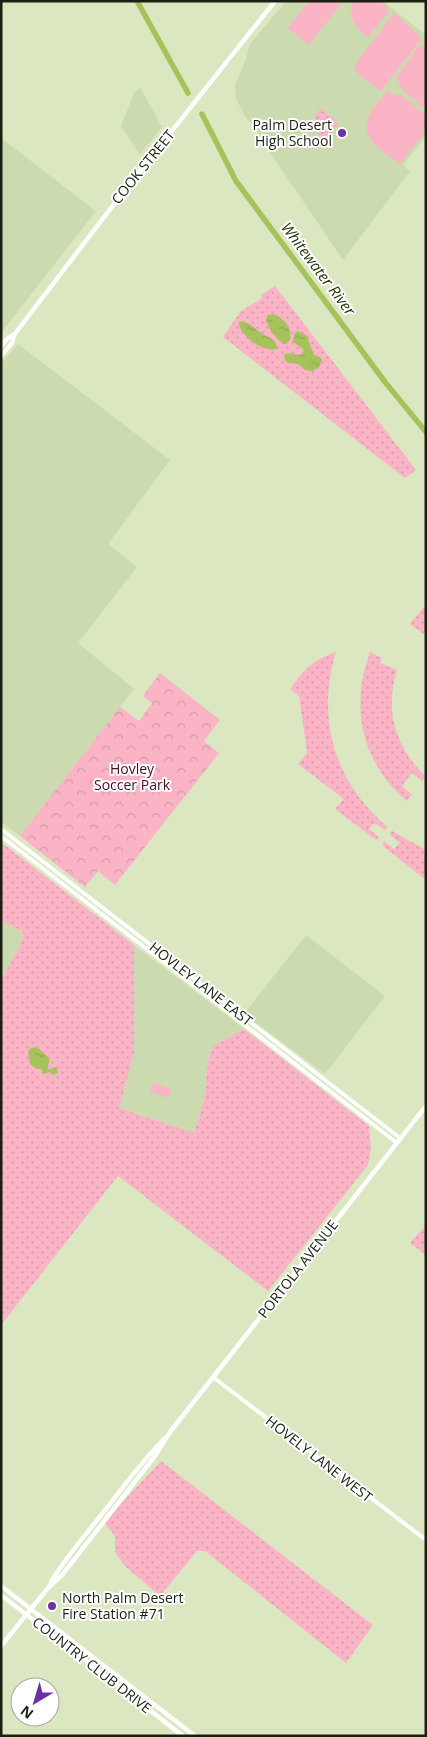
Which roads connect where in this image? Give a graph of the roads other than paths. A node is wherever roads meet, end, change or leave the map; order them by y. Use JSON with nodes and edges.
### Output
{"nodes":[{"id":1,"x":275,"y":1,"type":"edge"},
{"id":2,"x":14,"y":335,"type":"junction"},
{"id":3,"x":1,"y":346,"type":"edge"},
{"id":4,"x":1,"y":356,"type":"edge"},
{"id":5,"x":1,"y":829,"type":"edge"},
{"id":6,"x":1,"y":836,"type":"edge"},
{"id":7,"x":24,"y":854,"type":"junction"},
{"id":8,"x":47,"y":864,"type":"junction"},
{"id":9,"x":294,"y":1063,"type":"junction"},
{"id":10,"x":320,"y":1075,"type":"junction"},
{"id":11,"x":426,"y":1106,"type":"edge"},
{"id":12,"x":399,"y":1140,"type":"junction"},
{"id":13,"x":213,"y":1377,"type":"junction"},
{"id":14,"x":170,"y":1432,"type":"junction"},
{"id":15,"x":115,"y":1498,"type":"junction"},
{"id":16,"x":103,"y":1522,"type":"junction"},
{"id":17,"x":426,"y":1540,"type":"edge"},
{"id":18,"x":1,"y":1586,"type":"edge"},
{"id":19,"x":48,"y":1588,"type":"junction"},
{"id":20,"x":1,"y":1595,"type":"edge"},
{"id":21,"x":31,"y":1609,"type":"junction"},
{"id":22,"x":27,"y":1614,"type":"junction"},
{"id":23,"x":55,"y":1636,"type":"junction"},
{"id":24,"x":73,"y":1642,"type":"junction"},
{"id":25,"x":1,"y":1646,"type":"edge"},
{"id":26,"x":183,"y":1736,"type":"edge"},
{"id":27,"x":196,"y":1736,"type":"edge"}],
"edges":[{"from":1,"to":2,"type":"main road","name":"COOK STREET"},
{"from":2,"to":3,"type":"main road","name":"COOK STREET"},
{"from":2,"to":4,"type":"main road","name":"COOK STREET"},
{"from":5,"to":8,"type":"street","name":"HOVLEY LANE EAST"},
{"from":6,"to":7,"type":"street","name":"HOVLEY LANE EAST"},
{"from":7,"to":8,"type":"street"},
{"from":7,"to":9,"type":"street","name":"HOVLEY LANE EAST"},
{"from":8,"to":10,"type":"street","name":"HOVLEY LANE EAST"},
{"from":9,"to":10,"type":"street"},
{"from":9,"to":12,"type":"street","name":"HOVLEY LANE EAST"},
{"from":10,"to":12,"type":"street","name":"HOVLEY LANE EAST"},
{"from":11,"to":12,"type":"main road","name":"PORTOLA AVENUE"},
{"from":12,"to":13,"type":"main road","name":"PORTOLA AVENUE"},
{"from":13,"to":14,"type":"main road","name":"PORTOLA AVENUE"},
{"from":13,"to":17,"type":"street","name":"HOVELY LANE WEST"},
{"from":14,"to":15,"type":"main road","name":"PORTOLA AVENUE"},
{"from":14,"to":16,"type":"main road","name":"PORTOLA AVENUE"},
{"from":15,"to":16,"type":"main road"},
{"from":15,"to":19,"type":"main road","name":"PORTOLA AVENUE"},
{"from":16,"to":19,"type":"main road","name":"PORTOLA AVENUE"},
{"from":18,"to":21,"type":"main road","name":"COUNTRY CLUB DRIVE"},
{"from":19,"to":21,"type":"main road","name":"PORTOLA AVENUE"},
{"from":20,"to":22,"type":"main road","name":"COUNTRY CLUB DRIVE"},
{"from":21,"to":22,"type":"main road","name":"PORTOLA AVENUE"},
{"from":21,"to":24,"type":"main road","name":"COUNTRY CLUB DRIVE"},
{"from":22,"to":23,"type":"main road","name":"COUNTRY CLUB DRIVE"},
{"from":22,"to":25,"type":"main road","name":"PORTOLA AVENUE"},
{"from":23,"to":24,"type":"main road"},
{"from":23,"to":26,"type":"main road","name":"COUNTRY CLUB DRIVE"},
{"from":24,"to":27,"type":"main road","name":"COUNTRY CLUB DRIVE"}]}
